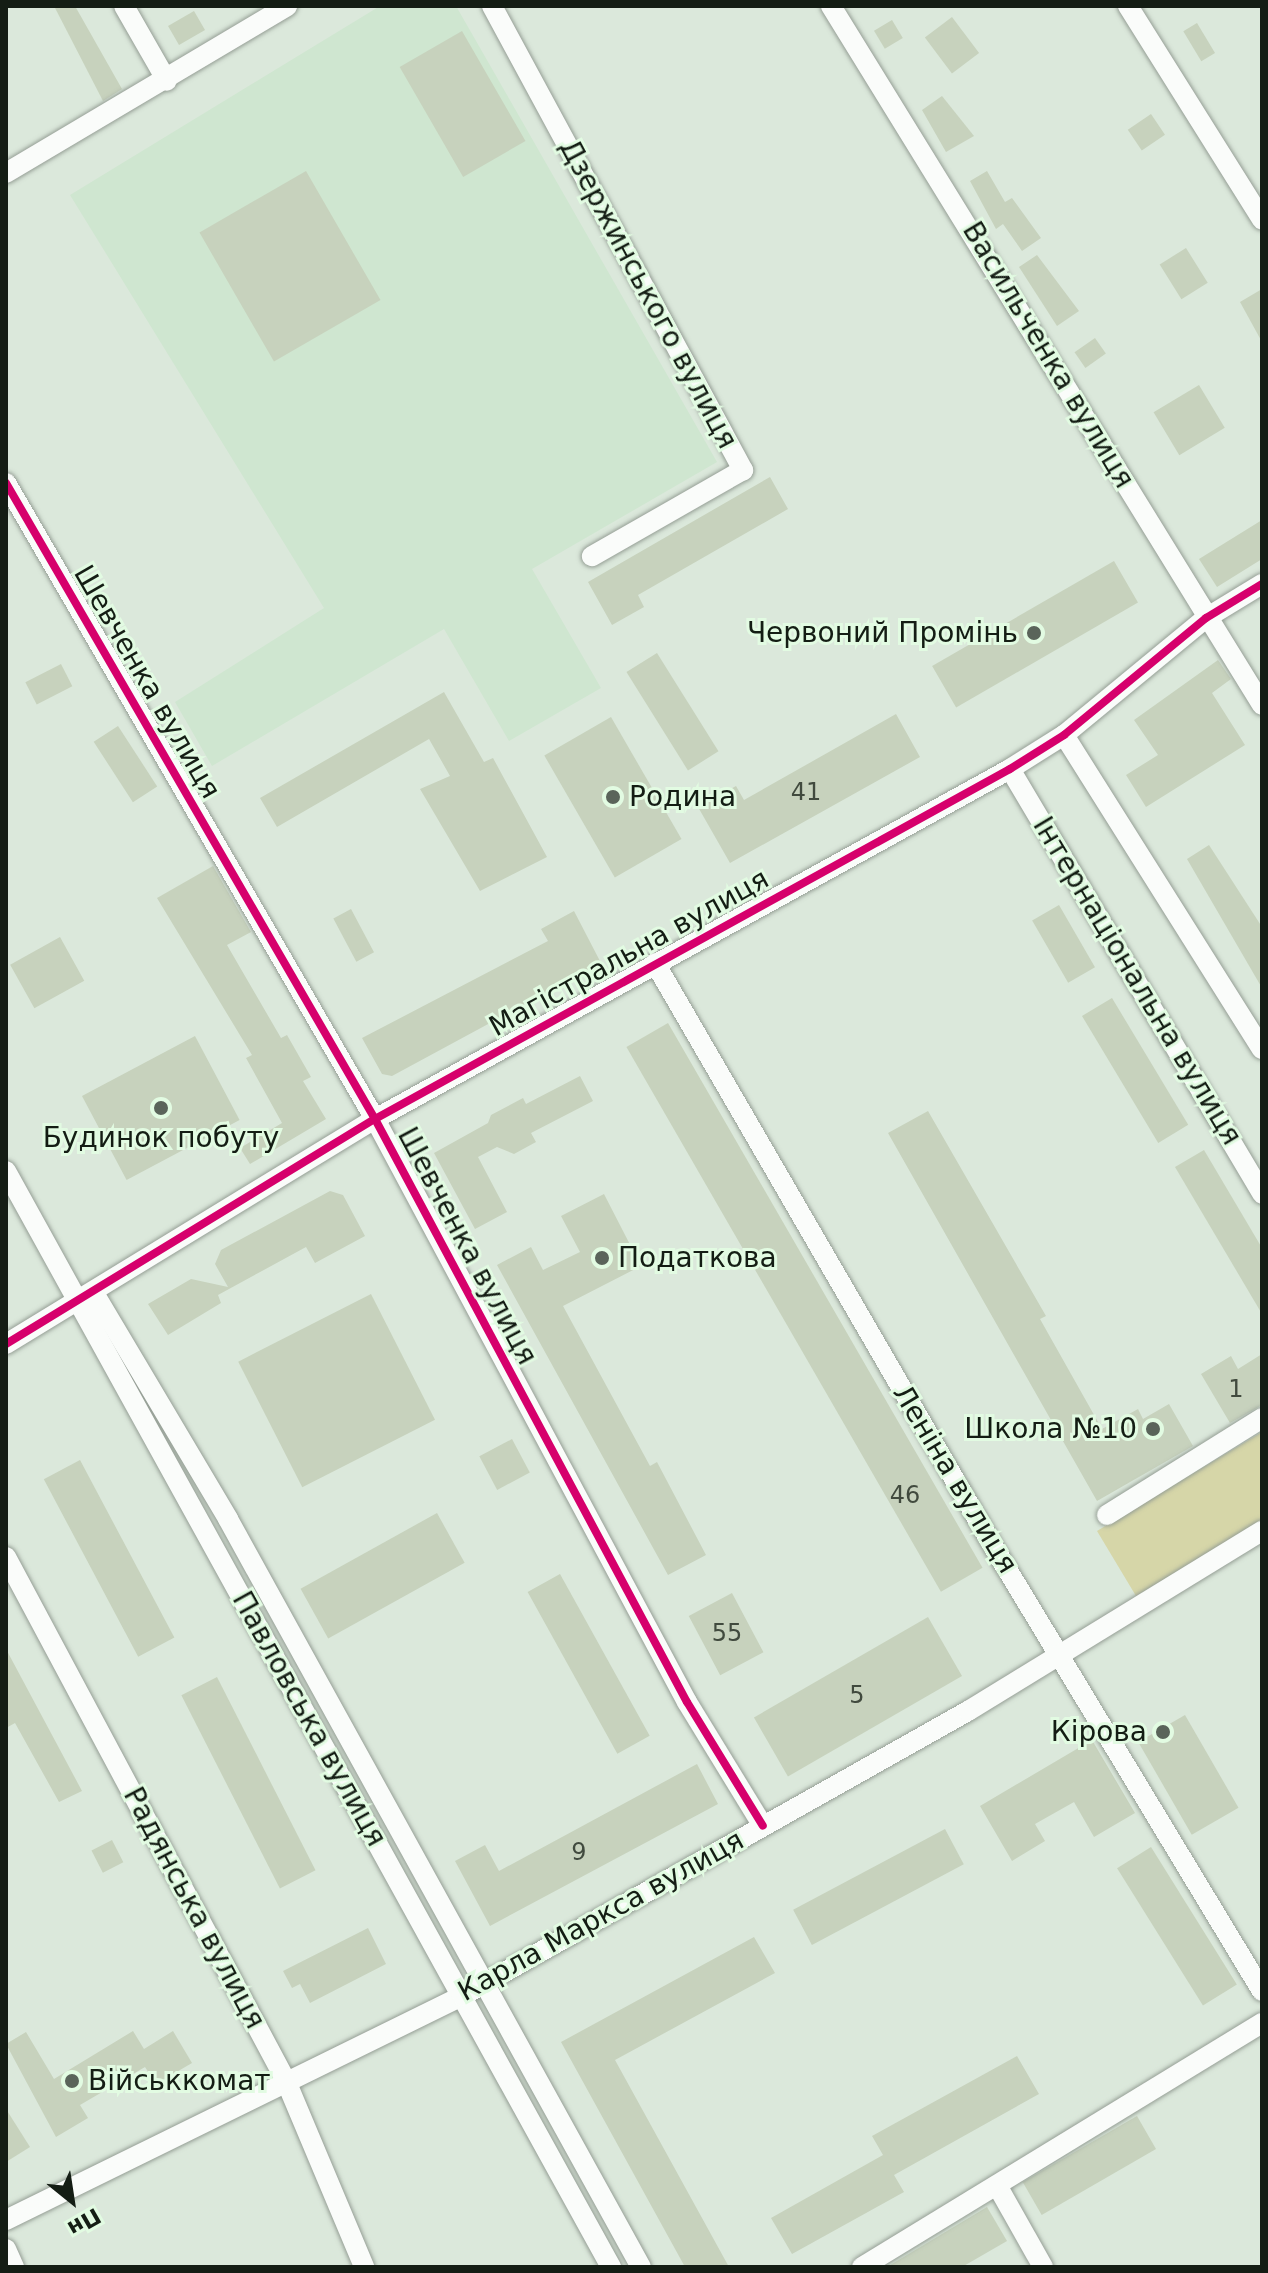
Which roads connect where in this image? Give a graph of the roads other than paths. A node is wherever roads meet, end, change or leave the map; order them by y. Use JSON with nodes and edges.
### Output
{"nodes":[{"id":1,"x":124,"y":6,"type":"edge"},
{"id":2,"x":287,"y":6,"type":"edge"},
{"id":3,"x":492,"y":6,"type":"edge"},
{"id":4,"x":831,"y":6,"type":"edge"},
{"id":5,"x":1128,"y":6,"type":"edge"},
{"id":6,"x":167,"y":81,"type":"junction"},
{"id":7,"x":6,"y":173,"type":"edge"},
{"id":8,"x":1262,"y":220,"type":"edge"},
{"id":9,"x":6,"y":483,"type":"edge"},
{"id":10,"x":592,"y":556,"type":"dead end"},
{"id":11,"x":1262,"y":584,"type":"edge"},
{"id":12,"x":1206,"y":618,"type":"junction"},
{"id":13,"x":1262,"y":705,"type":"edge"},
{"id":14,"x":1064,"y":735,"type":"junction"},
{"id":15,"x":1010,"y":769,"type":"junction"},
{"id":16,"x":655,"y":963,"type":"junction"},
{"id":17,"x":1262,"y":1049,"type":"edge"},
{"id":18,"x":375,"y":1119,"type":"junction"},
{"id":19,"x":6,"y":1171,"type":"edge"},
{"id":20,"x":1262,"y":1194,"type":"edge"},
{"id":21,"x":86,"y":1297,"type":"junction"},
{"id":22,"x":6,"y":1344,"type":"edge"},
{"id":23,"x":1262,"y":1418,"type":"edge"},
{"id":24,"x":1107,"y":1515,"type":"dead end"},
{"id":25,"x":1262,"y":1531,"type":"edge"},
{"id":26,"x":6,"y":1557,"type":"edge"},
{"id":27,"x":1062,"y":1656,"type":"junction"},
{"id":28,"x":763,"y":1826,"type":"junction"},
{"id":29,"x":487,"y":1981,"type":"junction"},
{"id":30,"x":1262,"y":1991,"type":"edge"},
{"id":31,"x":462,"y":1996,"type":"junction"},
{"id":32,"x":1262,"y":2023,"type":"edge"},
{"id":33,"x":286,"y":2081,"type":"junction"},
{"id":34,"x":998,"y":2187,"type":"junction"},
{"id":35,"x":6,"y":2220,"type":"edge"},
{"id":36,"x":6,"y":2249,"type":"edge"},
{"id":37,"x":14,"y":2267,"type":"edge"},
{"id":38,"x":364,"y":2267,"type":"edge"},
{"id":39,"x":611,"y":2267,"type":"edge"},
{"id":40,"x":641,"y":2267,"type":"edge"},
{"id":41,"x":862,"y":2267,"type":"edge"},
{"id":42,"x":1043,"y":2267,"type":"edge"}],
"edges":[{"from":1,"to":6,"type":"street"},
{"from":2,"to":6,"type":"street"},
{"from":3,"to":10,"type":"street","name":"Дзержинського вулиця"},
{"from":4,"to":12,"type":"street","name":"Васильченка вулиця"},
{"from":5,"to":8,"type":"street"},
{"from":6,"to":7,"type":"street"},
{"from":9,"to":18,"type":"street","name":"Шевченка вулиця"},
{"from":11,"to":12,"type":"street","name":"Магістральна вулиця"},
{"from":12,"to":13,"type":"street","name":"Васильченка вулиця"},
{"from":12,"to":14,"type":"street","name":"Магістральна вулиця"},
{"from":14,"to":15,"type":"street","name":"Магістральна вулиця"},
{"from":14,"to":17,"type":"street"},
{"from":15,"to":16,"type":"street","name":"Магістральна вулиця"},
{"from":15,"to":20,"type":"street","name":"Інтернаціональна вулиця"},
{"from":16,"to":18,"type":"street","name":"Магістральна вулиця"},
{"from":16,"to":27,"type":"street","name":"Леніна вулиця"},
{"from":18,"to":21,"type":"street","name":"Магістральна вулиця"},
{"from":18,"to":28,"type":"street","name":"Шевченка вулиця"},
{"from":19,"to":21,"type":"street","name":"Павловська вулиця"},
{"from":21,"to":22,"type":"street","name":"Магістральна вулиця"},
{"from":21,"to":29,"type":"street","name":"Павловська вулиця"},
{"from":21,"to":31,"type":"street","name":"Павловська вулиця"},
{"from":23,"to":24,"type":"street"},
{"from":25,"to":27,"type":"street","name":"Карла Маркса вулиця"},
{"from":26,"to":33,"type":"street","name":"Радянська вулиця"},
{"from":27,"to":28,"type":"street","name":"Карла Маркса вулиця"},
{"from":27,"to":30,"type":"street","name":"Леніна вулиця"},
{"from":28,"to":29,"type":"street","name":"Карла Маркса вулиця"},
{"from":29,"to":31,"type":"street","name":"Карла Маркса вулиця"},
{"from":29,"to":40,"type":"street","name":"Павловська вулиця"},
{"from":31,"to":33,"type":"street","name":"Карла Маркса вулиця"},
{"from":31,"to":39,"type":"street","name":"Павловська вулиця"},
{"from":32,"to":34,"type":"street"},
{"from":33,"to":35,"type":"street","name":"Карла Маркса вулиця"},
{"from":33,"to":38,"type":"street","name":"Радянська вулиця"},
{"from":34,"to":41,"type":"street"},
{"from":34,"to":42,"type":"street"},
{"from":36,"to":37,"type":"street"}]}
